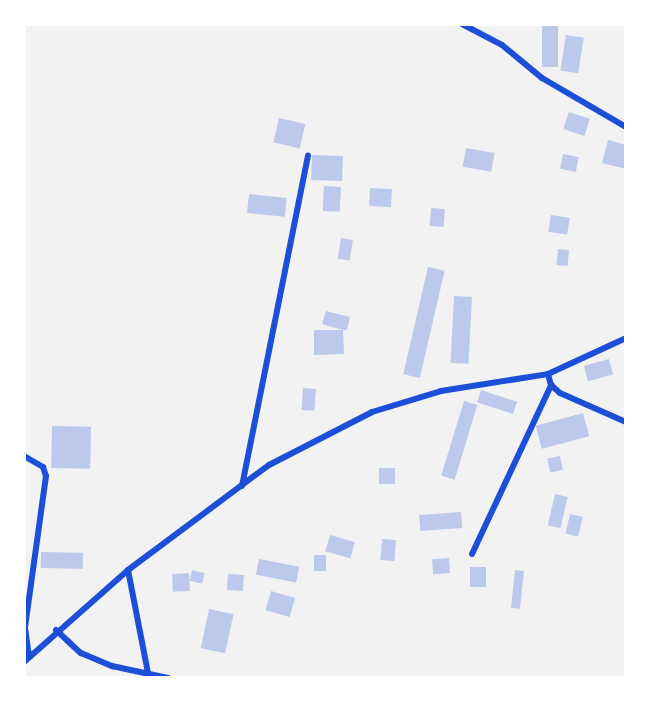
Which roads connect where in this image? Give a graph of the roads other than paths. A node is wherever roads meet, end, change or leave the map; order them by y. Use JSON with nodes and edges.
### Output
{"nodes":[{"id":1,"x":462,"y":24,"type":"edge"},
{"id":2,"x":626,"y":127,"type":"edge"},
{"id":3,"x":308,"y":156,"type":"dead end"},
{"id":4,"x":626,"y":338,"type":"edge"},
{"id":5,"x":548,"y":374,"type":"junction"},
{"id":6,"x":551,"y":385,"type":"junction"},
{"id":7,"x":626,"y":422,"type":"edge"},
{"id":8,"x":24,"y":456,"type":"edge"},
{"id":9,"x":242,"y":487,"type":"junction"},
{"id":10,"x":472,"y":554,"type":"dead end"},
{"id":11,"x":128,"y":570,"type":"junction"},
{"id":12,"x":56,"y":630,"type":"junction"},
{"id":13,"x":26,"y":659,"type":"edge"},
{"id":14,"x":150,"y":676,"type":"edge"},
{"id":15,"x":168,"y":678,"type":"edge"}],
"edges":[{"from":1,"to":2,"type":"street"},
{"from":3,"to":9,"type":"street"},
{"from":4,"to":5,"type":"street"},
{"from":5,"to":6,"type":"street"},
{"from":5,"to":9,"type":"street"},
{"from":6,"to":7,"type":"street"},
{"from":6,"to":10,"type":"street"},
{"from":8,"to":13,"type":"street"},
{"from":9,"to":11,"type":"street"},
{"from":11,"to":12,"type":"street"},
{"from":11,"to":14,"type":"street"},
{"from":12,"to":13,"type":"street"},
{"from":12,"to":14,"type":"street"},
{"from":14,"to":15,"type":"street"}]}
